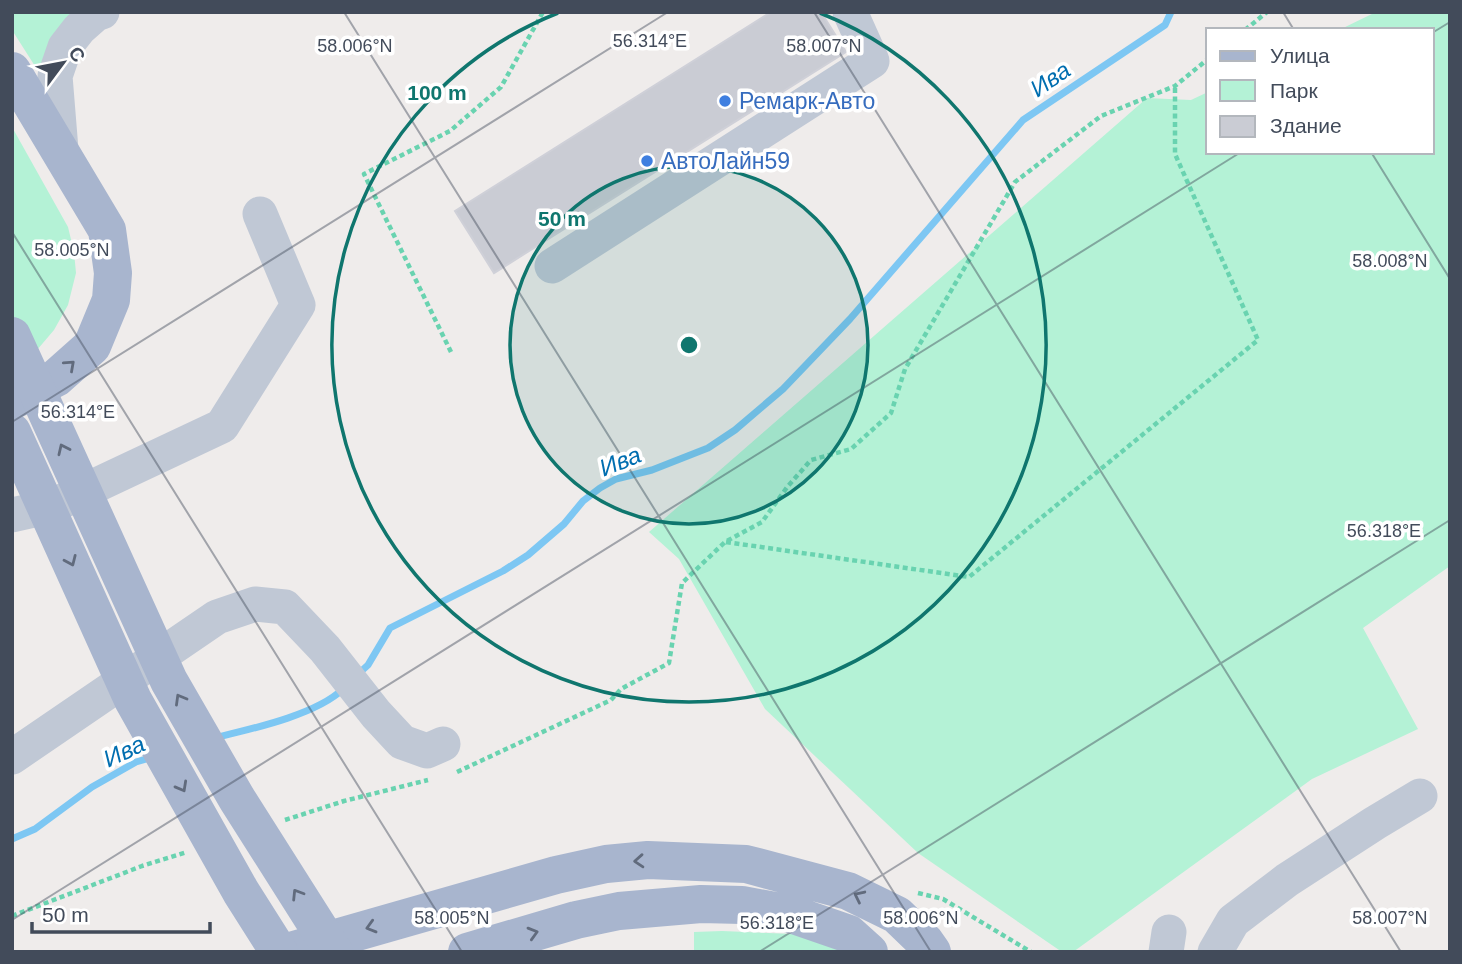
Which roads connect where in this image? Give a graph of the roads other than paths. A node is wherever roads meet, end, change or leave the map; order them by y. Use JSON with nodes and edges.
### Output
{"nodes":[{"id":1,"x":102,"y":12,"type":"edge"},
{"id":2,"x":850,"y":12,"type":"edge"},
{"id":3,"x":12,"y":71,"type":"edge"},
{"id":4,"x":61,"y":150,"type":"junction"},
{"id":5,"x":260,"y":214,"type":"dead end"},
{"id":6,"x":552,"y":266,"type":"dead end"},
{"id":7,"x":12,"y":336,"type":"edge"},
{"id":8,"x":12,"y":401,"type":"edge"},
{"id":9,"x":12,"y":432,"type":"edge"},
{"id":10,"x":12,"y":515,"type":"edge"},
{"id":11,"x":435,"y":747,"type":"road end"},
{"id":12,"x":12,"y":757,"type":"edge"},
{"id":13,"x":1420,"y":796,"type":"dead end"},
{"id":14,"x":279,"y":952,"type":"edge"},
{"id":15,"x":286,"y":952,"type":"edge"},
{"id":16,"x":334,"y":952,"type":"edge"},
{"id":17,"x":467,"y":952,"type":"edge"},
{"id":18,"x":869,"y":952,"type":"edge"},
{"id":19,"x":932,"y":952,"type":"edge"},
{"id":20,"x":1215,"y":952,"type":"edge"}],
"edges":[{"from":1,"to":4,"type":"street"},
{"from":2,"to":6,"type":"street"},
{"from":3,"to":4,"type":"main road"},
{"from":8,"to":4,"type":"main road","one_way":true},
{"from":5,"to":10,"type":"street"},
{"from":16,"to":7,"type":"main road","one_way":true,"bridge":true},
{"from":9,"to":14,"type":"main road","one_way":true,"bridge":true},
{"from":11,"to":12,"type":"street"},
{"from":13,"to":20,"type":"street"},
{"from":19,"to":15,"type":"main road","one_way":true},
{"from":17,"to":18,"type":"main road","one_way":true}]}
